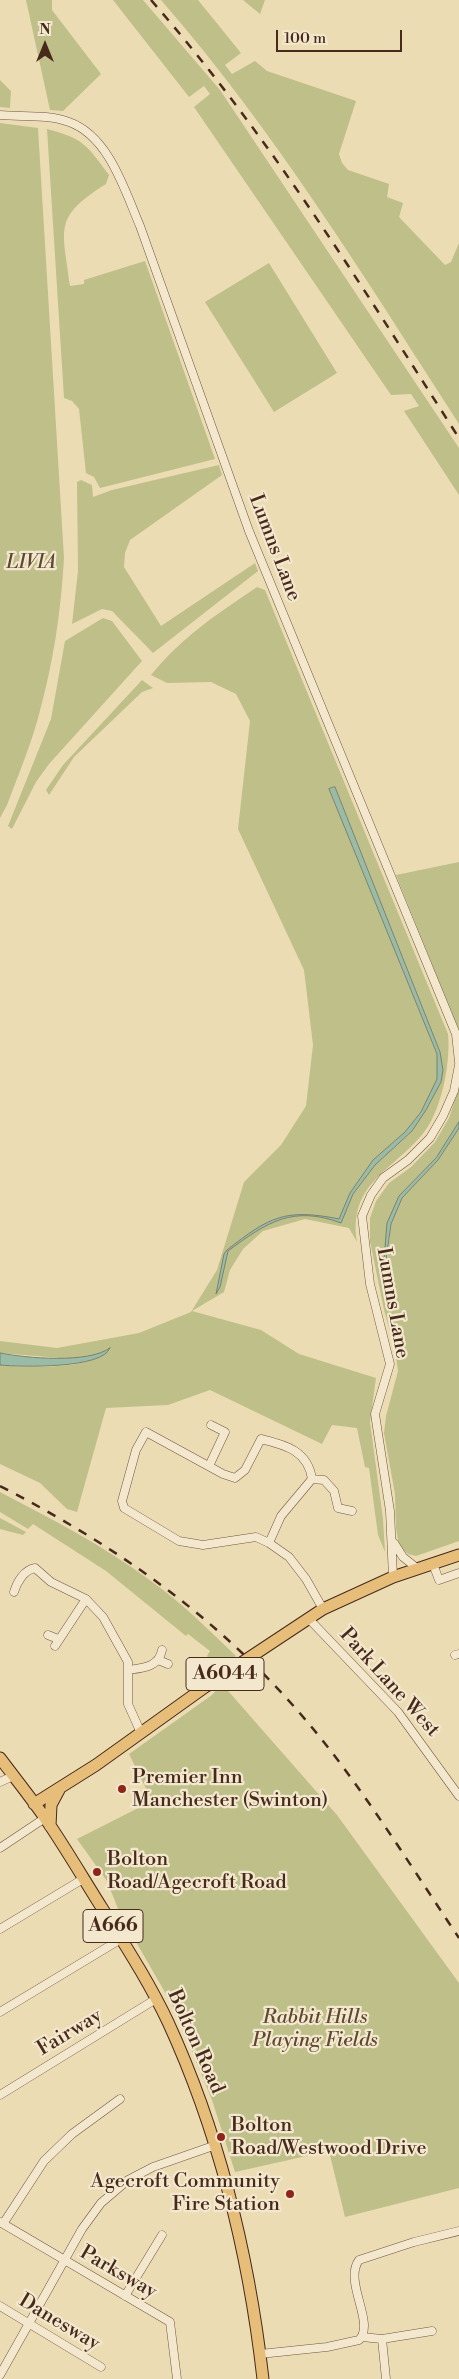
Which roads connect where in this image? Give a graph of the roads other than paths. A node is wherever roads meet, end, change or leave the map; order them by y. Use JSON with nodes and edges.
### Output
{"nodes":[{"id":1,"x":0,"y":115,"type":"edge"},
{"id":2,"x":459,"y":1064,"type":"edge"},
{"id":3,"x":211,"y":1425,"type":"dead end"},
{"id":4,"x":209,"y":1466,"type":"junction"},
{"id":5,"x":312,"y":1479,"type":"junction"},
{"id":6,"x":352,"y":1511,"type":"dead end"},
{"id":7,"x":392,"y":1539,"type":"junction"},
{"id":8,"x":269,"y":1544,"type":"junction"},
{"id":9,"x":459,"y":1555,"type":"edge"},
{"id":10,"x":433,"y":1564,"type":"junction"},
{"id":11,"x":418,"y":1569,"type":"junction"},
{"id":12,"x":459,"y":1573,"type":"edge"},
{"id":13,"x":393,"y":1577,"type":"junction"},
{"id":14,"x":14,"y":1592,"type":"dead end"},
{"id":15,"x":86,"y":1599,"type":"junction"},
{"id":16,"x":323,"y":1609,"type":"junction"},
{"id":17,"x":308,"y":1618,"type":"junction"},
{"id":18,"x":48,"y":1635,"type":"dead end"},
{"id":19,"x":58,"y":1638,"type":"junction"},
{"id":20,"x":54,"y":1646,"type":"dead end"},
{"id":21,"x":162,"y":1650,"type":"dead end"},
{"id":22,"x":158,"y":1660,"type":"junction"},
{"id":23,"x":168,"y":1664,"type":"dead end"},
{"id":24,"x":128,"y":1670,"type":"junction"},
{"id":25,"x":141,"y":1733,"type":"junction"},
{"id":26,"x":0,"y":1758,"type":"edge"},
{"id":27,"x":13,"y":1776,"type":"junction"},
{"id":28,"x":0,"y":1782,"type":"edge"},
{"id":29,"x":62,"y":1786,"type":"junction"},
{"id":30,"x":459,"y":1796,"type":"edge"},
{"id":31,"x":32,"y":1801,"type":"junction"},
{"id":32,"x":48,"y":1822,"type":"junction"},
{"id":33,"x":0,"y":1848,"type":"edge"},
{"id":34,"x":83,"y":1879,"type":"junction"},
{"id":35,"x":0,"y":1929,"type":"edge"},
{"id":36,"x":121,"y":1939,"type":"junction"},
{"id":37,"x":156,"y":1999,"type":"junction"},
{"id":38,"x":0,"y":2012,"type":"edge"},
{"id":39,"x":0,"y":2095,"type":"edge"},
{"id":40,"x":120,"y":2100,"type":"dead end"},
{"id":41,"x":216,"y":2145,"type":"junction"},
{"id":42,"x":2,"y":2223,"type":"edge"},
{"id":43,"x":459,"y":2231,"type":"edge"},
{"id":44,"x":162,"y":2235,"type":"dead end"},
{"id":45,"x":65,"y":2260,"type":"junction"},
{"id":46,"x":125,"y":2296,"type":"junction"},
{"id":47,"x":0,"y":2306,"type":"edge"},
{"id":48,"x":28,"y":2323,"type":"junction"},
{"id":49,"x":432,"y":2330,"type":"dead end"},
{"id":50,"x":362,"y":2337,"type":"junction"},
{"id":51,"x":382,"y":2339,"type":"junction"},
{"id":52,"x":260,"y":2354,"type":"junction"},
{"id":53,"x":102,"y":2367,"type":"dead end"},
{"id":54,"x":0,"y":2375,"type":"edge"},
{"id":55,"x":177,"y":2379,"type":"edge"},
{"id":56,"x":263,"y":2379,"type":"edge"},
{"id":57,"x":386,"y":2379,"type":"edge"}],
"edges":[{"from":1,"to":2,"type":"street","name":"Lumns Lane"},
{"from":2,"to":7,"type":"street","name":"Lumns Lane"},
{"from":3,"to":4,"type":"street"},
{"from":4,"to":5,"type":"street"},
{"from":4,"to":8,"type":"street"},
{"from":5,"to":6,"type":"street"},
{"from":5,"to":8,"type":"street"},
{"from":7,"to":11,"type":"street"},
{"from":7,"to":13,"type":"street","name":"Lumns Lane"},
{"from":8,"to":16,"type":"street"},
{"from":9,"to":10,"type":"main road","number":"A6044"},
{"from":10,"to":11,"type":"main road","number":"A6044"},
{"from":10,"to":12,"type":"street"},
{"from":11,"to":13,"type":"main road","number":"A6044"},
{"from":13,"to":16,"type":"main road","number":"A6044"},
{"from":14,"to":15,"type":"street"},
{"from":15,"to":19,"type":"street"},
{"from":15,"to":24,"type":"street"},
{"from":16,"to":17,"type":"main road","number":"A6044"},
{"from":17,"to":25,"type":"main road","number":"A6044"},
{"from":17,"to":30,"type":"street","name":"Park Lane West"},
{"from":18,"to":19,"type":"street"},
{"from":19,"to":20,"type":"street"},
{"from":21,"to":22,"type":"street"},
{"from":22,"to":23,"type":"street"},
{"from":22,"to":24,"type":"street"},
{"from":24,"to":25,"type":"street"},
{"from":25,"to":29,"type":"main road","number":"A6044"},
{"from":26,"to":27,"type":"main road","name":"Bolton Road","number":"A666"},
{"from":27,"to":28,"type":"street"},
{"from":27,"to":31,"type":"main road","name":"Bolton Road","number":"A666"},
{"from":29,"to":31,"type":"main road","number":"A6044"},
{"from":29,"to":32,"type":"main road"},
{"from":31,"to":32,"type":"main road","name":"Bolton Road","number":"A666"},
{"from":32,"to":33,"type":"street"},
{"from":32,"to":34,"type":"main road","name":"Bolton Road","number":"A666"},
{"from":34,"to":35,"type":"street"},
{"from":34,"to":36,"type":"main road","name":"Bolton Road","number":"A666"},
{"from":36,"to":37,"type":"main road","name":"Bolton Road","number":"A666"},
{"from":36,"to":38,"type":"street"},
{"from":37,"to":39,"type":"street","name":"Fairway"},
{"from":37,"to":41,"type":"main road","name":"Bolton Road","number":"A666"},
{"from":40,"to":42,"type":"street"},
{"from":41,"to":45,"type":"street"},
{"from":41,"to":52,"type":"main road","name":"Bolton Road","number":"A666"},
{"from":42,"to":45,"type":"street","name":"Parksway"},
{"from":43,"to":50,"type":"street"},
{"from":44,"to":46,"type":"street"},
{"from":45,"to":46,"type":"street","name":"Parksway"},
{"from":45,"to":48,"type":"street"},
{"from":46,"to":55,"type":"street","name":"Parksway"},
{"from":47,"to":48,"type":"street","name":"Danesway"},
{"from":48,"to":53,"type":"street","name":"Danesway"},
{"from":48,"to":54,"type":"street"},
{"from":49,"to":51,"type":"street"},
{"from":50,"to":51,"type":"street"},
{"from":50,"to":52,"type":"street"},
{"from":51,"to":57,"type":"street"},
{"from":52,"to":56,"type":"main road","name":"Bolton Road","number":"A666"}]}
